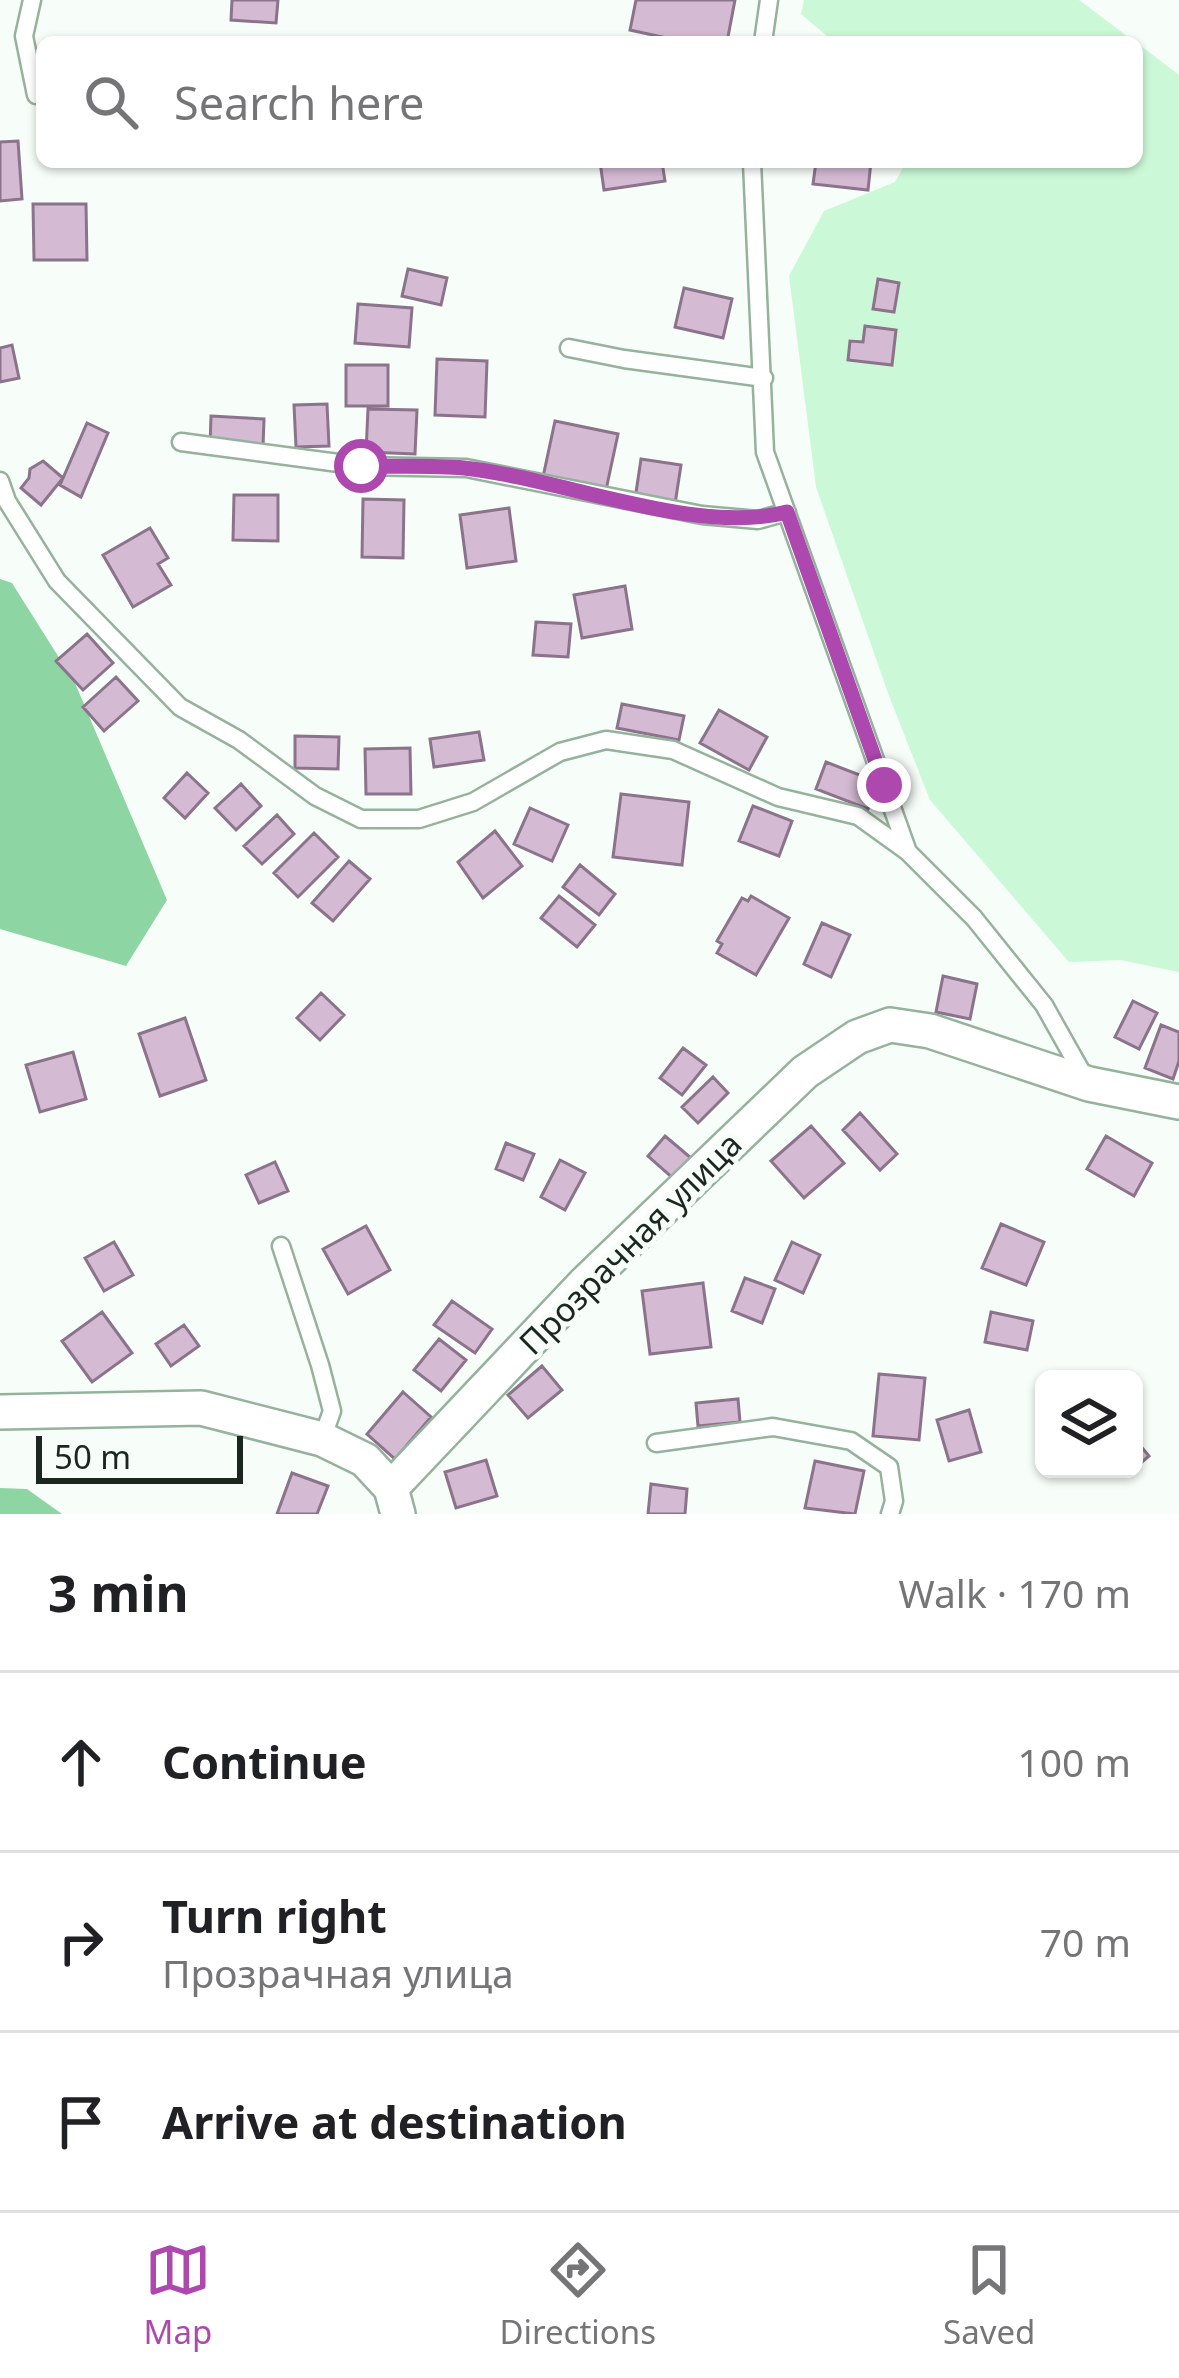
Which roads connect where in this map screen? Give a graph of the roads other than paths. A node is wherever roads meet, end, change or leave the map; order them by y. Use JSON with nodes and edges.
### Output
{"nodes":[{"id":1,"x":32,"y":0,"type":"edge"},
{"id":2,"x":769,"y":0,"type":"edge"},
{"id":3,"x":764,"y":36,"type":"edge"},
{"id":4,"x":36,"y":95,"type":"dead end"},
{"id":5,"x":752,"y":168,"type":"edge"},
{"id":6,"x":569,"y":348,"type":"dead end"},
{"id":7,"x":764,"y":379,"type":"junction"},
{"id":8,"x":181,"y":442,"type":"dead end"},
{"id":9,"x":0,"y":481,"type":"edge"},
{"id":10,"x":787,"y":512,"type":"junction"},
{"id":11,"x":908,"y":852,"type":"junction"},
{"id":12,"x":1089,"y":1084,"type":"junction"},
{"id":13,"x":1179,"y":1102,"type":"edge"},
{"id":14,"x":281,"y":1246,"type":"dead end"},
{"id":15,"x":3,"y":1410,"type":"edge"},
{"id":16,"x":322,"y":1438,"type":"junction"},
{"id":17,"x":656,"y":1443,"type":"dead end"},
{"id":18,"x":394,"y":1501,"type":"edge"},
{"id":19,"x":890,"y":1514,"type":"edge"}],
"edges":[{"from":1,"to":4,"type":"lane"},
{"from":2,"to":3,"type":"lane"},
{"from":5,"to":7,"type":"lane"},
{"from":6,"to":7,"type":"lane"},
{"from":7,"to":10,"type":"lane"},
{"from":8,"to":10,"type":"lane"},
{"from":9,"to":11,"type":"lane"},
{"from":10,"to":11,"type":"lane"},
{"from":11,"to":12,"type":"lane"},
{"from":12,"to":13,"type":"street"},
{"from":12,"to":18,"type":"street","name":"Прозрачная улица"},
{"from":14,"to":16,"type":"lane"},
{"from":15,"to":16,"type":"street","name":"Прозрачная улица"},
{"from":16,"to":18,"type":"street","name":"Прозрачная улица"},
{"from":17,"to":19,"type":"lane"}]}
